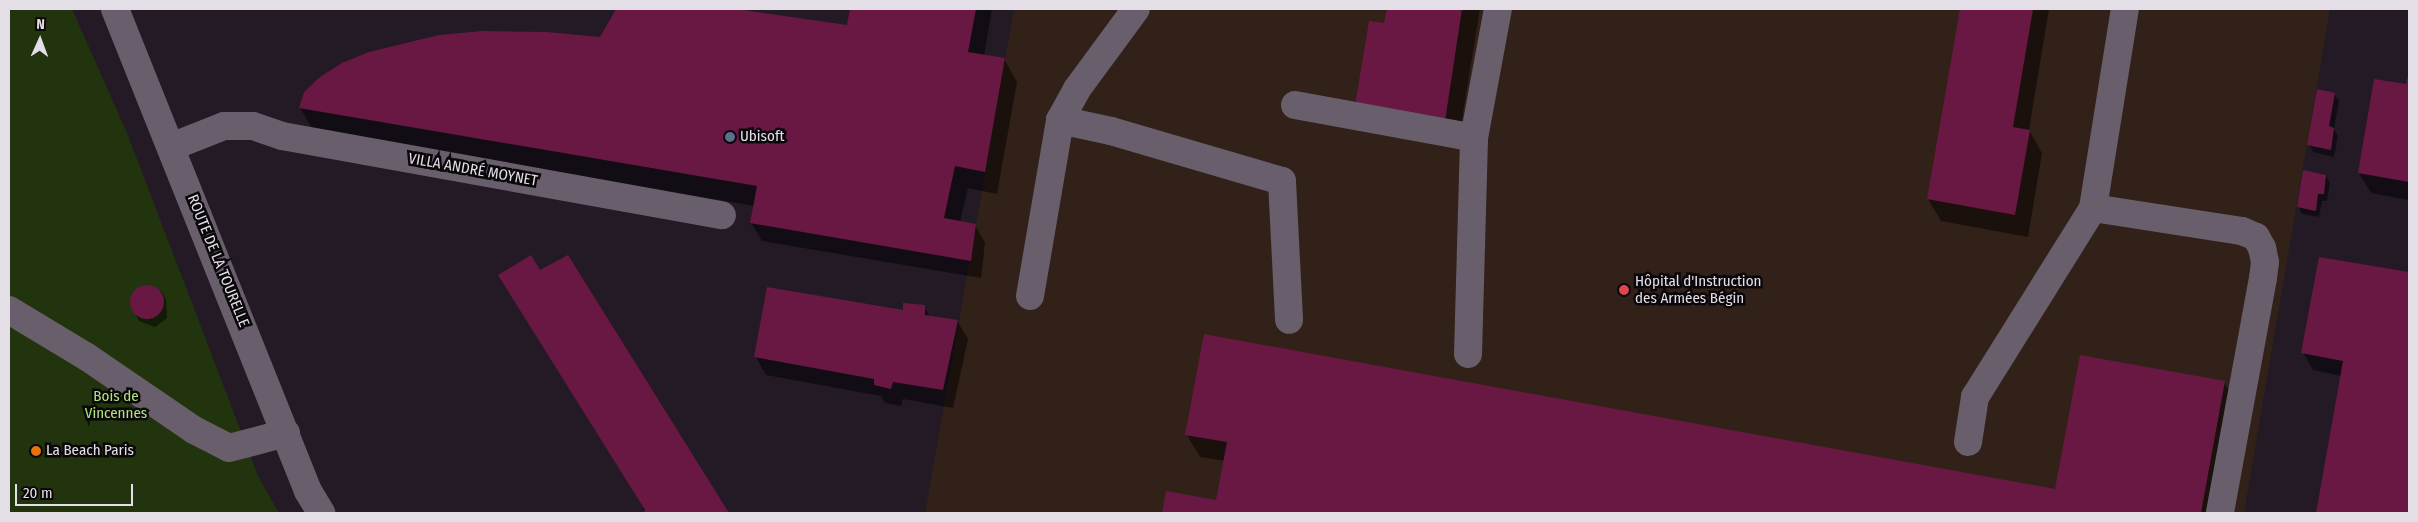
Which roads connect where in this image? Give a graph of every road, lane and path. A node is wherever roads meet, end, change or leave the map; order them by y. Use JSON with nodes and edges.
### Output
{"nodes":[{"id":1,"x":115,"y":9,"type":"edge"},
{"id":2,"x":1136,"y":9,"type":"edge"},
{"id":3,"x":1498,"y":9,"type":"edge"},
{"id":4,"x":2125,"y":9,"type":"edge"},
{"id":5,"x":1295,"y":105,"type":"dead end"},
{"id":6,"x":1060,"y":120,"type":"junction"},
{"id":7,"x":1474,"y":138,"type":"junction"},
{"id":8,"x":171,"y":147,"type":"junction"},
{"id":9,"x":2093,"y":208,"type":"junction"},
{"id":10,"x":722,"y":215,"type":"dead end"},
{"id":11,"x":1030,"y":296,"type":"dead end"},
{"id":12,"x":9,"y":310,"type":"edge"},
{"id":13,"x":1290,"y":320,"type":"dead end"},
{"id":14,"x":1468,"y":354,"type":"dead end"},
{"id":15,"x":286,"y":433,"type":"junction"},
{"id":16,"x":1968,"y":442,"type":"dead end"},
{"id":17,"x":321,"y":513,"type":"edge"},
{"id":18,"x":2220,"y":513,"type":"edge"}],
"edges":[{"from":1,"to":8,"type":"street","name":"ROUTE DE LA TOURELLE"},
{"from":2,"to":6,"type":"street"},
{"from":3,"to":7,"type":"street"},
{"from":4,"to":9,"type":"street"},
{"from":5,"to":7,"type":"street"},
{"from":6,"to":11,"type":"street"},
{"from":6,"to":13,"type":"street"},
{"from":7,"to":14,"type":"street"},
{"from":8,"to":10,"type":"street","name":"VILLA ANDRÉ MOYNET"},
{"from":8,"to":15,"type":"street","name":"ROUTE DE LA TOURELLE"},
{"from":9,"to":16,"type":"street"},
{"from":9,"to":18,"type":"street"},
{"from":12,"to":15,"type":"street"},
{"from":15,"to":17,"type":"street","name":"ROUTE DE LA TOURELLE"}]}
